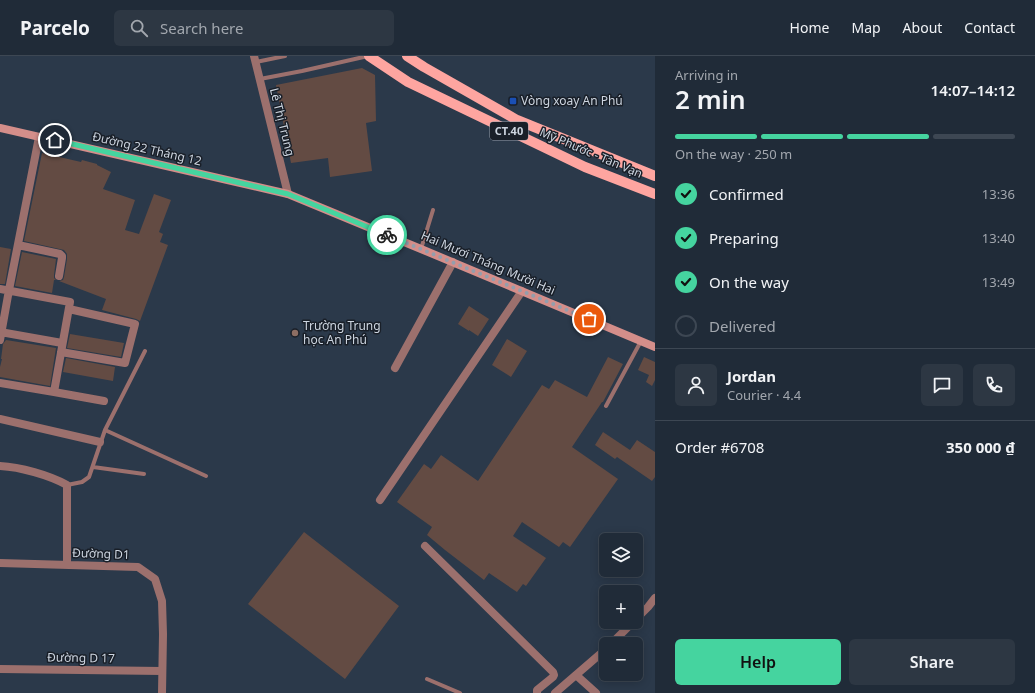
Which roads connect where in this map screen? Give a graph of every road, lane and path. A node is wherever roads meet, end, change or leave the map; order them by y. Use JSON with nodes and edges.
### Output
{"nodes":[{"id":1,"x":284,"y":56,"type":"edge"},
{"id":2,"x":369,"y":56,"type":"edge"},
{"id":3,"x":407,"y":56,"type":"edge"},
{"id":4,"x":254,"y":59,"type":"edge"},
{"id":5,"x":259,"y":80,"type":"junction"},
{"id":6,"x":0,"y":128,"type":"edge"},
{"id":7,"x":39,"y":137,"type":"junction"},
{"id":8,"x":655,"y":176,"type":"edge"},
{"id":9,"x":288,"y":194,"type":"junction"},
{"id":10,"x":655,"y":194,"type":"edge"},
{"id":11,"x":433,"y":210,"type":"dead end"},
{"id":12,"x":18,"y":246,"type":"junction"},
{"id":13,"x":422,"y":248,"type":"junction"},
{"id":14,"x":453,"y":262,"type":"junction"},
{"id":15,"x":59,"y":276,"type":"dead end"},
{"id":16,"x":0,"y":289,"type":"edge"},
{"id":17,"x":9,"y":290,"type":"junction"},
{"id":18,"x":522,"y":290,"type":"junction"},
{"id":19,"x":69,"y":309,"type":"junction"},
{"id":20,"x":0,"y":335,"type":"edge"},
{"id":21,"x":641,"y":341,"type":"junction"},
{"id":22,"x":655,"y":347,"type":"edge"},
{"id":23,"x":62,"y":348,"type":"junction"},
{"id":24,"x":145,"y":351,"type":"dead end"},
{"id":25,"x":396,"y":368,"type":"dead end"},
{"id":26,"x":0,"y":383,"type":"edge"},
{"id":27,"x":54,"y":392,"type":"junction"},
{"id":28,"x":104,"y":402,"type":"dead end"},
{"id":29,"x":606,"y":406,"type":"dead end"},
{"id":30,"x":0,"y":419,"type":"edge"},
{"id":31,"x":105,"y":430,"type":"junction"},
{"id":32,"x":100,"y":442,"type":"junction"},
{"id":33,"x":0,"y":466,"type":"edge"},
{"id":34,"x":93,"y":467,"type":"junction"},
{"id":35,"x":144,"y":474,"type":"dead end"},
{"id":36,"x":206,"y":476,"type":"dead end"},
{"id":37,"x":67,"y":486,"type":"junction"},
{"id":38,"x":380,"y":500,"type":"dead end"},
{"id":39,"x":425,"y":546,"type":"dead end"},
{"id":40,"x":0,"y":563,"type":"edge"},
{"id":41,"x":67,"y":565,"type":"junction"},
{"id":42,"x":655,"y":598,"type":"edge"},
{"id":43,"x":643,"y":612,"type":"edge"},
{"id":44,"x":626,"y":629,"type":"edge"},
{"id":45,"x":618,"y":637,"type":"edge"},
{"id":46,"x":599,"y":655,"type":"edge"},
{"id":47,"x":0,"y":670,"type":"edge"},
{"id":48,"x":162,"y":671,"type":"junction"},
{"id":49,"x":576,"y":674,"type":"junction"},
{"id":50,"x":427,"y":679,"type":"dead end"},
{"id":51,"x":162,"y":693,"type":"edge"},
{"id":52,"x":460,"y":693,"type":"edge"},
{"id":53,"x":537,"y":693,"type":"edge"},
{"id":54,"x":555,"y":693,"type":"edge"},
{"id":55,"x":596,"y":693,"type":"edge"}],
"edges":[{"from":1,"to":4,"type":"lane"},
{"from":2,"to":5,"type":"lane"},
{"from":2,"to":10,"type":"main road","name":"Mỹ Phước - Tân Vạn","number":"CT.40"},
{"from":3,"to":8,"type":"main road","name":"Mỹ Phước - Tân Vạn","number":"CT.40"},
{"from":4,"to":5,"type":"street","name":"Lê Thị Trung"},
{"from":5,"to":9,"type":"street","name":"Lê Thị Trung"},
{"from":6,"to":7,"type":"main road","name":"Đường 22 Tháng 12"},
{"from":7,"to":9,"type":"main road","name":"Đường 22 Tháng 12"},
{"from":7,"to":12,"type":"street"},
{"from":9,"to":13,"type":"main road","name":"Hai Mươi Tháng Mười Hai"},
{"from":11,"to":13,"type":"lane"},
{"from":12,"to":15,"type":"street"},
{"from":12,"to":17,"type":"street"},
{"from":13,"to":14,"type":"main road","name":"Hai Mươi Tháng Mười Hai"},
{"from":14,"to":18,"type":"main road","name":"Hai Mươi Tháng Mười Hai"},
{"from":14,"to":25,"type":"street"},
{"from":16,"to":17,"type":"street"},
{"from":17,"to":19,"type":"street"},
{"from":17,"to":20,"type":"street"},
{"from":18,"to":21,"type":"main road","name":"Hai Mươi Tháng Mười Hai"},
{"from":18,"to":38,"type":"street"},
{"from":19,"to":23,"type":"street"},
{"from":19,"to":23,"type":"street"},
{"from":20,"to":23,"type":"street"},
{"from":21,"to":22,"type":"main road","name":"Hai Mươi Tháng Mười Hai"},
{"from":21,"to":29,"type":"lane"},
{"from":23,"to":27,"type":"street"},
{"from":24,"to":31,"type":"lane"},
{"from":26,"to":27,"type":"street"},
{"from":27,"to":28,"type":"street"},
{"from":30,"to":32,"type":"street"},
{"from":31,"to":32,"type":"lane"},
{"from":31,"to":36,"type":"lane"},
{"from":32,"to":34,"type":"lane"},
{"from":33,"to":37,"type":"street"},
{"from":34,"to":35,"type":"lane"},
{"from":34,"to":37,"type":"lane"},
{"from":37,"to":41,"type":"street"},
{"from":39,"to":53,"type":"street"},
{"from":40,"to":41,"type":"street","name":"Đường D1"},
{"from":41,"to":48,"type":"street","name":"Đường D1"},
{"from":42,"to":43,"type":"street"},
{"from":44,"to":45,"type":"street"},
{"from":46,"to":49,"type":"street"},
{"from":47,"to":48,"type":"street","name":"Đường D 17"},
{"from":48,"to":51,"type":"street","name":"Đường D1"},
{"from":49,"to":54,"type":"street"},
{"from":49,"to":55,"type":"street"},
{"from":50,"to":52,"type":"lane"}]}
